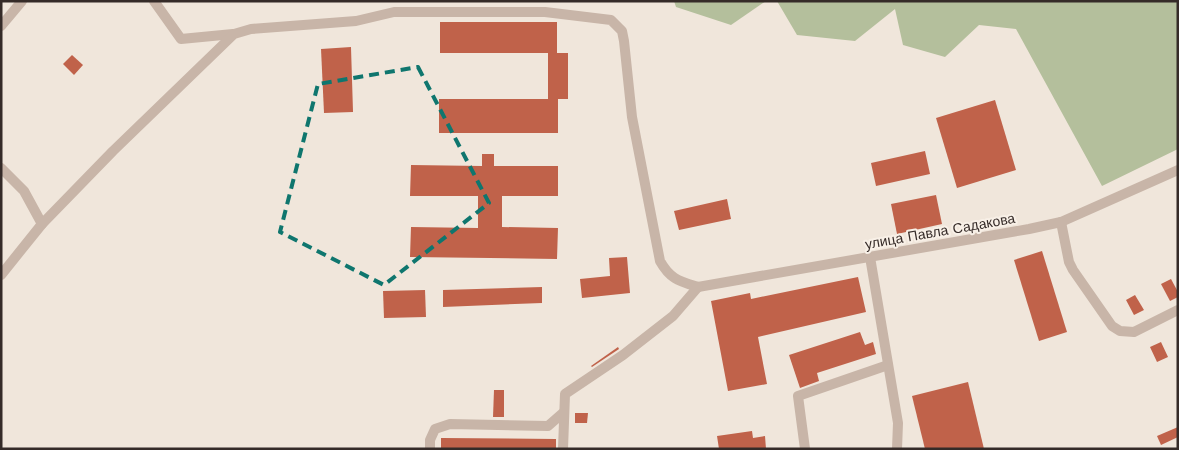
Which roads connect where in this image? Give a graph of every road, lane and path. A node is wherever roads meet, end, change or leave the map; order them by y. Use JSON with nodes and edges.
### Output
{"nodes":[{"id":1,"x":22,"y":1,"type":"edge"},
{"id":2,"x":154,"y":1,"type":"edge"},
{"id":3,"x":1,"y":26,"type":"edge"},
{"id":4,"x":234,"y":34,"type":"junction"},
{"id":5,"x":1,"y":168,"type":"edge"},
{"id":6,"x":1178,"y":170,"type":"edge"},
{"id":7,"x":1061,"y":222,"type":"junction"},
{"id":8,"x":42,"y":224,"type":"junction"},
{"id":9,"x":870,"y":257,"type":"junction"},
{"id":10,"x":1,"y":275,"type":"edge"},
{"id":11,"x":698,"y":287,"type":"junction"},
{"id":12,"x":1178,"y":310,"type":"edge"},
{"id":13,"x":888,"y":365,"type":"junction"},
{"id":14,"x":564,"y":412,"type":"junction"},
{"id":15,"x":430,"y":449,"type":"edge"},
{"id":16,"x":563,"y":449,"type":"edge"},
{"id":17,"x":805,"y":449,"type":"edge"},
{"id":18,"x":897,"y":449,"type":"edge"}],
"edges":[{"from":1,"to":3,"type":"street"},
{"from":2,"to":4,"type":"street"},
{"from":4,"to":8,"type":"street"},
{"from":4,"to":11,"type":"street"},
{"from":5,"to":8,"type":"street"},
{"from":6,"to":7,"type":"street","name":"улица Павла Садакова"},
{"from":7,"to":9,"type":"street","name":"улица Павла Садакова"},
{"from":7,"to":12,"type":"street"},
{"from":8,"to":10,"type":"street"},
{"from":9,"to":11,"type":"street","name":"улица Павла Садакова"},
{"from":9,"to":13,"type":"street"},
{"from":11,"to":14,"type":"street"},
{"from":13,"to":17,"type":"street"},
{"from":13,"to":18,"type":"street"},
{"from":14,"to":15,"type":"street"},
{"from":14,"to":16,"type":"street"}]}
